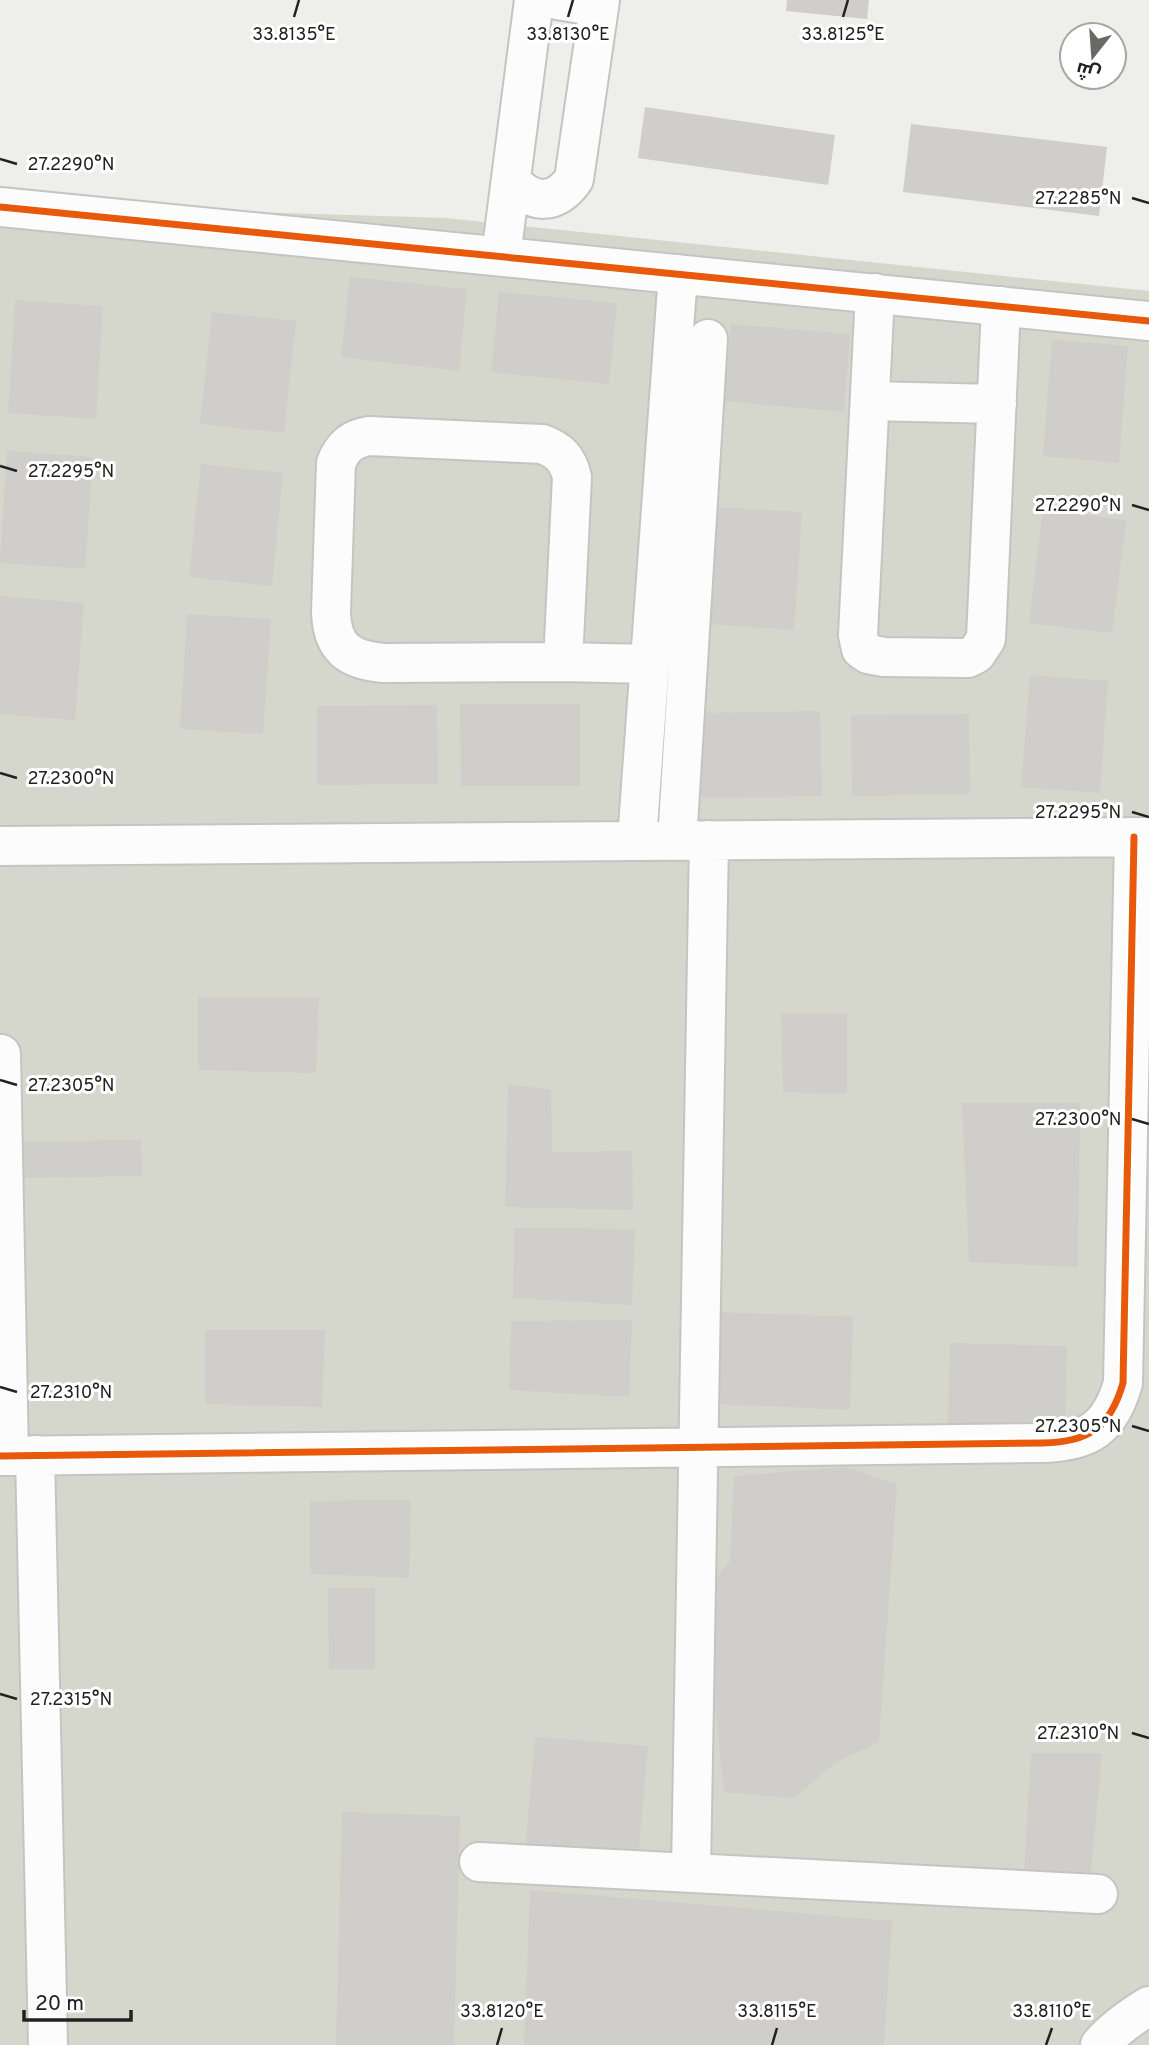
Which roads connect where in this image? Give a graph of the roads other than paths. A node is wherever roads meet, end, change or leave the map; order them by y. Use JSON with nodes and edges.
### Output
{"nodes":[{"id":1,"x":534,"y":0,"type":"edge"},
{"id":2,"x":557,"y":0,"type":"edge"},
{"id":3,"x":599,"y":3,"type":"edge"},
{"id":4,"x":512,"y":182,"type":"junction"},
{"id":5,"x":0,"y":207,"type":"edge"},
{"id":6,"x":501,"y":256,"type":"junction"},
{"id":7,"x":678,"y":274,"type":"junction"},
{"id":8,"x":875,"y":293,"type":"junction"},
{"id":9,"x":1001,"y":306,"type":"junction"},
{"id":10,"x":1149,"y":321,"type":"edge"},
{"id":11,"x":708,"y":339,"type":"dead end"},
{"id":12,"x":870,"y":401,"type":"junction"},
{"id":13,"x":997,"y":404,"type":"junction"},
{"id":14,"x":563,"y":662,"type":"junction"},
{"id":15,"x":649,"y":664,"type":"junction"},
{"id":16,"x":1142,"y":837,"type":"edge"},
{"id":17,"x":636,"y":841,"type":"junction"},
{"id":18,"x":693,"y":841,"type":"junction"},
{"id":19,"x":0,"y":846,"type":"edge"},
{"id":20,"x":1,"y":1054,"type":"edge"},
{"id":21,"x":698,"y":1447,"type":"junction"},
{"id":22,"x":14,"y":1456,"type":"edge"},
{"id":23,"x":479,"y":1862,"type":"dead end"},
{"id":24,"x":691,"y":1872,"type":"junction"},
{"id":25,"x":1098,"y":1894,"type":"dead end"},
{"id":26,"x":1149,"y":2006,"type":"edge"},
{"id":27,"x":48,"y":2045,"type":"edge"},
{"id":28,"x":1100,"y":2045,"type":"edge"}],
"edges":[{"from":1,"to":4,"type":"street"},
{"from":2,"to":3,"type":"street"},
{"from":3,"to":4,"type":"street"},
{"from":4,"to":6,"type":"street"},
{"from":5,"to":6,"type":"street"},
{"from":6,"to":7,"type":"street"},
{"from":7,"to":8,"type":"street"},
{"from":7,"to":15,"type":"street"},
{"from":8,"to":9,"type":"street"},
{"from":8,"to":12,"type":"street"},
{"from":9,"to":10,"type":"street"},
{"from":9,"to":13,"type":"street"},
{"from":11,"to":18,"type":"street"},
{"from":12,"to":13,"type":"street"},
{"from":12,"to":13,"type":"street"},
{"from":14,"to":14,"type":"street"},
{"from":14,"to":15,"type":"street"},
{"from":15,"to":17,"type":"street"},
{"from":16,"to":18,"type":"street"},
{"from":16,"to":21,"type":"street"},
{"from":17,"to":18,"type":"street"},
{"from":17,"to":19,"type":"street"},
{"from":18,"to":21,"type":"street"},
{"from":20,"to":22,"type":"street"},
{"from":21,"to":22,"type":"street"},
{"from":21,"to":24,"type":"street"},
{"from":22,"to":27,"type":"street"},
{"from":23,"to":24,"type":"street"},
{"from":24,"to":25,"type":"street"},
{"from":26,"to":28,"type":"street"}]}
